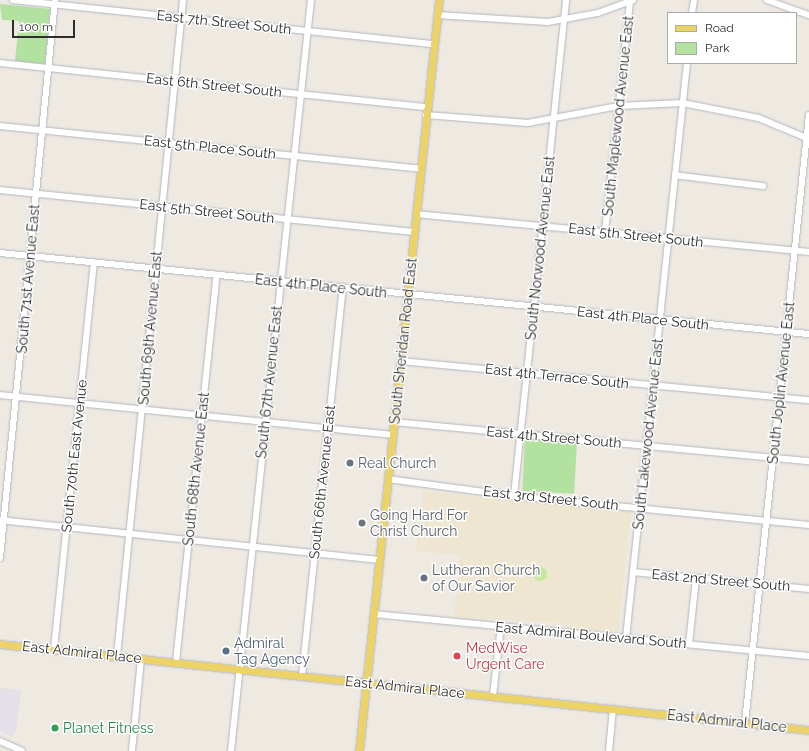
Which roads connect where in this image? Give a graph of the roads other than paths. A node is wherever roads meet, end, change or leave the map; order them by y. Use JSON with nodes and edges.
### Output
{"nodes":[{"id":1,"x":13,"y":0,"type":"edge"},
{"id":2,"x":183,"y":0,"type":"edge"},
{"id":3,"x":311,"y":0,"type":"edge"},
{"id":4,"x":438,"y":0,"type":"edge"},
{"id":5,"x":566,"y":0,"type":"edge"},
{"id":6,"x":631,"y":0,"type":"edge"},
{"id":7,"x":694,"y":0,"type":"edge"},
{"id":8,"x":767,"y":0,"type":"edge"},
{"id":9,"x":55,"y":2,"type":"edge"},
{"id":10,"x":692,"y":12,"type":"edge"},
{"id":11,"x":437,"y":15,"type":"junction"},
{"id":12,"x":809,"y":15,"type":"edge"},
{"id":13,"x":181,"y":18,"type":"junction"},
{"id":14,"x":564,"y":21,"type":"junction"},
{"id":15,"x":307,"y":31,"type":"junction"},
{"id":16,"x":434,"y":44,"type":"junction"},
{"id":17,"x":0,"y":63,"type":"edge"},
{"id":18,"x":687,"y":64,"type":"edge"},
{"id":19,"x":49,"y":68,"type":"junction"},
{"id":20,"x":175,"y":81,"type":"junction"},
{"id":21,"x":301,"y":94,"type":"junction"},
{"id":22,"x":683,"y":103,"type":"junction"},
{"id":23,"x":619,"y":106,"type":"junction"},
{"id":24,"x":427,"y":107,"type":"junction"},
{"id":25,"x":426,"y":115,"type":"junction"},
{"id":26,"x":809,"y":115,"type":"edge"},
{"id":27,"x":554,"y":120,"type":"junction"},
{"id":28,"x":0,"y":126,"type":"edge"},
{"id":29,"x":42,"y":130,"type":"junction"},
{"id":30,"x":808,"y":138,"type":"edge"},
{"id":31,"x":168,"y":143,"type":"junction"},
{"id":32,"x":294,"y":156,"type":"junction"},
{"id":33,"x":420,"y":169,"type":"junction"},
{"id":34,"x":675,"y":174,"type":"junction"},
{"id":35,"x":762,"y":186,"type":"dead end"},
{"id":36,"x":0,"y":190,"type":"edge"},
{"id":37,"x":36,"y":193,"type":"junction"},
{"id":38,"x":162,"y":206,"type":"junction"},
{"id":39,"x":416,"y":214,"type":"junction"},
{"id":40,"x":288,"y":219,"type":"junction"},
{"id":41,"x":542,"y":226,"type":"junction"},
{"id":42,"x":414,"y":232,"type":"junction"},
{"id":43,"x":605,"y":232,"type":"junction"},
{"id":44,"x":668,"y":239,"type":"junction"},
{"id":45,"x":795,"y":250,"type":"junction"},
{"id":46,"x":809,"y":252,"type":"edge"},
{"id":47,"x":0,"y":253,"type":"edge"},
{"id":48,"x":30,"y":256,"type":"junction"},
{"id":49,"x":94,"y":263,"type":"junction"},
{"id":50,"x":156,"y":269,"type":"junction"},
{"id":51,"x":217,"y":275,"type":"junction"},
{"id":52,"x":280,"y":282,"type":"junction"},
{"id":53,"x":343,"y":288,"type":"junction"},
{"id":54,"x":408,"y":295,"type":"junction"},
{"id":55,"x":534,"y":307,"type":"junction"},
{"id":56,"x":660,"y":320,"type":"junction"},
{"id":57,"x":787,"y":332,"type":"junction"},
{"id":58,"x":809,"y":334,"type":"edge"},
{"id":59,"x":401,"y":361,"type":"junction"},
{"id":60,"x":527,"y":373,"type":"junction"},
{"id":61,"x":653,"y":385,"type":"junction"},
{"id":62,"x":0,"y":395,"type":"edge"},
{"id":63,"x":16,"y":396,"type":"junction"},
{"id":64,"x":780,"y":397,"type":"junction"},
{"id":65,"x":809,"y":400,"type":"edge"},
{"id":66,"x":79,"y":403,"type":"junction"},
{"id":67,"x":142,"y":410,"type":"junction"},
{"id":68,"x":202,"y":415,"type":"junction"},
{"id":69,"x":265,"y":422,"type":"junction"},
{"id":70,"x":394,"y":422,"type":"junction"},
{"id":71,"x":328,"y":428,"type":"junction"},
{"id":72,"x":520,"y":434,"type":"junction"},
{"id":73,"x":393,"y":436,"type":"junction"},
{"id":74,"x":646,"y":446,"type":"junction"},
{"id":75,"x":773,"y":458,"type":"junction"},
{"id":76,"x":809,"y":461,"type":"edge"},
{"id":77,"x":388,"y":479,"type":"junction"},
{"id":78,"x":514,"y":496,"type":"junction"},
{"id":79,"x":640,"y":508,"type":"junction"},
{"id":80,"x":2,"y":521,"type":"edge"},
{"id":81,"x":766,"y":521,"type":"junction"},
{"id":82,"x":809,"y":525,"type":"edge"},
{"id":83,"x":66,"y":527,"type":"junction"},
{"id":84,"x":129,"y":534,"type":"junction"},
{"id":85,"x":188,"y":540,"type":"junction"},
{"id":86,"x":251,"y":546,"type":"junction"},
{"id":87,"x":315,"y":553,"type":"junction"},
{"id":88,"x":0,"y":558,"type":"edge"},
{"id":89,"x":379,"y":560,"type":"junction"},
{"id":90,"x":633,"y":572,"type":"junction"},
{"id":91,"x":696,"y":578,"type":"junction"},
{"id":92,"x":760,"y":584,"type":"junction"},
{"id":93,"x":809,"y":589,"type":"edge"},
{"id":94,"x":374,"y":614,"type":"junction"},
{"id":95,"x":501,"y":626,"type":"junction"},
{"id":96,"x":626,"y":638,"type":"junction"},
{"id":97,"x":0,"y":644,"type":"edge"},
{"id":98,"x":690,"y":644,"type":"junction"},
{"id":99,"x":54,"y":649,"type":"junction"},
{"id":100,"x":753,"y":650,"type":"junction"},
{"id":101,"x":117,"y":656,"type":"junction"},
{"id":102,"x":809,"y":656,"type":"edge"},
{"id":103,"x":141,"y":659,"type":"junction"},
{"id":104,"x":176,"y":662,"type":"junction"},
{"id":105,"x":239,"y":669,"type":"junction"},
{"id":106,"x":302,"y":676,"type":"junction"},
{"id":107,"x":367,"y":682,"type":"junction"},
{"id":108,"x":493,"y":696,"type":"junction"},
{"id":109,"x":613,"y":709,"type":"junction"},
{"id":110,"x":745,"y":723,"type":"junction"},
{"id":111,"x":809,"y":730,"type":"edge"},
{"id":112,"x":0,"y":741,"type":"edge"},
{"id":113,"x":22,"y":751,"type":"edge"},
{"id":114,"x":132,"y":751,"type":"edge"},
{"id":115,"x":231,"y":751,"type":"edge"},
{"id":116,"x":359,"y":751,"type":"edge"},
{"id":117,"x":608,"y":751,"type":"edge"}],
"edges":[{"from":1,"to":9,"type":"street","name":"East 7th Street South"},
{"from":2,"to":13,"type":"street","name":"South 69th Avenue East"},
{"from":3,"to":15,"type":"street","name":"South 67th Avenue East"},
{"from":4,"to":11,"type":"main road","name":"South Sheridan Road East"},
{"from":5,"to":14,"type":"street","name":"South Norwood Avenue East"},
{"from":6,"to":14,"type":"street"},
{"from":6,"to":23,"type":"street","name":"South Maplewood Avenue East"},
{"from":7,"to":10,"type":"street"},
{"from":8,"to":12,"type":"street"},
{"from":9,"to":13,"type":"street","name":"East 7th Street South"},
{"from":9,"to":19,"type":"street","name":"South 71st Avenue East"},
{"from":11,"to":14,"type":"street"},
{"from":11,"to":16,"type":"main road","name":"South Sheridan Road East"},
{"from":13,"to":15,"type":"street","name":"East 7th Street South"},
{"from":13,"to":20,"type":"street","name":"South 69th Avenue East"},
{"from":14,"to":27,"type":"street","name":"South Norwood Avenue East"},
{"from":15,"to":16,"type":"street","name":"East 7th Street South"},
{"from":15,"to":21,"type":"street","name":"South 67th Avenue East"},
{"from":16,"to":24,"type":"main road","name":"South Sheridan Road East"},
{"from":17,"to":19,"type":"street","name":"East 6th Street South"},
{"from":18,"to":22,"type":"street","name":"South Lakewood Avenue East"},
{"from":19,"to":20,"type":"street","name":"East 6th Street South"},
{"from":19,"to":29,"type":"street","name":"South 71st Avenue East"},
{"from":20,"to":21,"type":"street","name":"East 6th Street South"},
{"from":20,"to":31,"type":"street","name":"South 69th Avenue East"},
{"from":21,"to":24,"type":"street","name":"East 6th Street South"},
{"from":21,"to":32,"type":"street","name":"South 67th Avenue East"},
{"from":22,"to":23,"type":"street"},
{"from":22,"to":30,"type":"street"},
{"from":22,"to":34,"type":"street","name":"South Lakewood Avenue East"},
{"from":23,"to":27,"type":"street"},
{"from":23,"to":43,"type":"street","name":"South Maplewood Avenue East"},
{"from":24,"to":25,"type":"main road","name":"South Sheridan Road East"},
{"from":25,"to":27,"type":"street"},
{"from":25,"to":33,"type":"main road","name":"South Sheridan Road East"},
{"from":26,"to":30,"type":"street","name":"South Joplin Avenue East"},
{"from":27,"to":41,"type":"street","name":"South Norwood Avenue East"},
{"from":28,"to":29,"type":"street","name":"East 5th Place South"},
{"from":29,"to":31,"type":"street","name":"East 5th Place South"},
{"from":29,"to":37,"type":"street","name":"South 71st Avenue East"},
{"from":30,"to":45,"type":"street","name":"South Joplin Avenue East"},
{"from":31,"to":32,"type":"street","name":"East 5th Place South"},
{"from":31,"to":38,"type":"street","name":"South 69th Avenue East"},
{"from":32,"to":33,"type":"street","name":"East 5th Place South"},
{"from":32,"to":40,"type":"street","name":"South 67th Avenue East"},
{"from":33,"to":39,"type":"main road","name":"South Sheridan Road East"},
{"from":34,"to":35,"type":"street"},
{"from":34,"to":44,"type":"street","name":"South Lakewood Avenue East"},
{"from":36,"to":37,"type":"street","name":"East 5th Street South"},
{"from":37,"to":38,"type":"street","name":"East 5th Street South"},
{"from":37,"to":48,"type":"street","name":"South 71st Avenue East"},
{"from":38,"to":40,"type":"street","name":"East 5th Street South"},
{"from":38,"to":50,"type":"street","name":"South 69th Avenue East"},
{"from":39,"to":41,"type":"street","name":"East 5th Street South"},
{"from":39,"to":42,"type":"main road","name":"South Sheridan Road East"},
{"from":40,"to":42,"type":"street","name":"East 5th Street South"},
{"from":40,"to":52,"type":"street","name":"South 67th Avenue East"},
{"from":41,"to":43,"type":"street","name":"East 5th Street South"},
{"from":41,"to":55,"type":"street","name":"South Norwood Avenue East"},
{"from":42,"to":54,"type":"main road","name":"South Sheridan Road East"},
{"from":43,"to":44,"type":"street","name":"East 5th Street South"},
{"from":44,"to":45,"type":"street","name":"East 5th Street South"},
{"from":44,"to":56,"type":"street","name":"South Lakewood Avenue East"},
{"from":45,"to":46,"type":"street","name":"East 5th Street South"},
{"from":45,"to":57,"type":"street","name":"South Joplin Avenue East"},
{"from":47,"to":48,"type":"street","name":"East 4th Place South"},
{"from":48,"to":49,"type":"street","name":"East 4th Place South"},
{"from":48,"to":63,"type":"street","name":"South 71st Avenue East"},
{"from":49,"to":50,"type":"street","name":"East 4th Place South"},
{"from":49,"to":66,"type":"street","name":"South 70th East Avenue"},
{"from":50,"to":51,"type":"street","name":"East 4th Place South"},
{"from":50,"to":67,"type":"street","name":"South 69th Avenue East"},
{"from":51,"to":52,"type":"street","name":"East 4th Place South"},
{"from":51,"to":68,"type":"street","name":"South 68th Avenue East"},
{"from":52,"to":53,"type":"street","name":"East 4th Place South"},
{"from":52,"to":69,"type":"street","name":"South 67th Avenue East"},
{"from":53,"to":54,"type":"street","name":"East 4th Place South"},
{"from":53,"to":71,"type":"street","name":"South 66th Avenue East"},
{"from":54,"to":55,"type":"street","name":"East 4th Place South"},
{"from":54,"to":59,"type":"main road","name":"South Sheridan Road East"},
{"from":55,"to":56,"type":"street","name":"East 4th Place South"},
{"from":55,"to":60,"type":"street","name":"South Norwood Avenue East"},
{"from":56,"to":57,"type":"street","name":"East 4th Place South"},
{"from":56,"to":61,"type":"street","name":"South Lakewood Avenue East"},
{"from":57,"to":58,"type":"street","name":"East 4th Place South"},
{"from":57,"to":64,"type":"street","name":"South Joplin Avenue East"},
{"from":59,"to":60,"type":"street","name":"East 4th Terrace South"},
{"from":59,"to":70,"type":"main road","name":"South Sheridan Road East"},
{"from":60,"to":61,"type":"street","name":"East 4th Terrace South"},
{"from":60,"to":72,"type":"street","name":"South Norwood Avenue East"},
{"from":61,"to":64,"type":"street","name":"East 4th Terrace South"},
{"from":61,"to":74,"type":"street","name":"South Lakewood Avenue East"},
{"from":62,"to":63,"type":"street"},
{"from":63,"to":66,"type":"street"},
{"from":63,"to":80,"type":"street","name":"South 71st Avenue East"},
{"from":64,"to":65,"type":"street","name":"East 4th Terrace South"},
{"from":64,"to":75,"type":"street","name":"South Joplin Avenue East"},
{"from":66,"to":67,"type":"street"},
{"from":66,"to":83,"type":"street","name":"South 70th East Avenue"},
{"from":67,"to":68,"type":"street"},
{"from":67,"to":84,"type":"street","name":"South 69th Avenue East"},
{"from":68,"to":69,"type":"street"},
{"from":68,"to":85,"type":"street","name":"South 68th Avenue East"},
{"from":69,"to":71,"type":"street"},
{"from":69,"to":86,"type":"street","name":"South 67th Avenue East"},
{"from":70,"to":72,"type":"street","name":"East 4th Street South"},
{"from":70,"to":73,"type":"main road","name":"South Sheridan Road East"},
{"from":71,"to":73,"type":"street"},
{"from":71,"to":87,"type":"street","name":"South 66th Avenue East"},
{"from":72,"to":74,"type":"street","name":"East 4th Street South"},
{"from":72,"to":78,"type":"street","name":"South Norwood Avenue East"},
{"from":73,"to":77,"type":"main road","name":"South Sheridan Road East"},
{"from":74,"to":75,"type":"street","name":"East 4th Street South"},
{"from":74,"to":79,"type":"street","name":"South Lakewood Avenue East"},
{"from":75,"to":76,"type":"street","name":"East 4th Street South"},
{"from":75,"to":81,"type":"street","name":"South Joplin Avenue East"},
{"from":77,"to":78,"type":"street","name":"East 3rd Street South"},
{"from":77,"to":89,"type":"main road","name":"South Sheridan Road East"},
{"from":78,"to":79,"type":"street","name":"East 3rd Street South"},
{"from":79,"to":81,"type":"street","name":"East 3rd Street South"},
{"from":79,"to":90,"type":"street","name":"South Lakewood Avenue East"},
{"from":80,"to":83,"type":"street"},
{"from":80,"to":88,"type":"street","name":"South 71st Avenue East"},
{"from":81,"to":82,"type":"street","name":"East 3rd Street South"},
{"from":81,"to":92,"type":"street","name":"South Joplin Avenue East"},
{"from":83,"to":84,"type":"street"},
{"from":83,"to":99,"type":"street","name":"South 70th East Avenue"},
{"from":84,"to":85,"type":"street"},
{"from":84,"to":101,"type":"street","name":"South 69th Avenue East"},
{"from":85,"to":86,"type":"street"},
{"from":85,"to":104,"type":"street","name":"South 68th Avenue East"},
{"from":86,"to":87,"type":"street"},
{"from":86,"to":105,"type":"street","name":"South 67th Avenue East"},
{"from":87,"to":89,"type":"street"},
{"from":87,"to":106,"type":"street","name":"South 66th Avenue East"},
{"from":89,"to":94,"type":"main road","name":"South Sheridan Road East"},
{"from":90,"to":91,"type":"street","name":"East 2nd Street South"},
{"from":90,"to":96,"type":"street","name":"South Lakewood Avenue East"},
{"from":91,"to":92,"type":"street","name":"East 2nd Street South"},
{"from":91,"to":98,"type":"street"},
{"from":92,"to":93,"type":"street","name":"East 2nd Street South"},
{"from":92,"to":100,"type":"street","name":"South Joplin Avenue East"},
{"from":94,"to":95,"type":"street","name":"East Admiral Boulevard South"},
{"from":94,"to":107,"type":"main road","name":"South Sheridan Road East"},
{"from":95,"to":96,"type":"street","name":"East Admiral Boulevard South"},
{"from":95,"to":108,"type":"street"},
{"from":96,"to":98,"type":"street","name":"East Admiral Boulevard South"},
{"from":97,"to":99,"type":"main road","name":"East Admiral Place"},
{"from":98,"to":100,"type":"street","name":"East Admiral Boulevard South"},
{"from":99,"to":101,"type":"main road","name":"East Admiral Place"},
{"from":100,"to":102,"type":"street","name":"East Admiral Boulevard South"},
{"from":100,"to":110,"type":"street","name":"South Joplin Avenue East"},
{"from":101,"to":103,"type":"main road","name":"East Admiral Place"},
{"from":103,"to":104,"type":"main road","name":"East Admiral Place"},
{"from":103,"to":114,"type":"street"},
{"from":104,"to":105,"type":"main road","name":"East Admiral Place"},
{"from":105,"to":106,"type":"main road","name":"East Admiral Place"},
{"from":105,"to":115,"type":"street","name":"South 67th Avenue East"},
{"from":106,"to":107,"type":"main road","name":"East Admiral Place"},
{"from":107,"to":108,"type":"main road","name":"East Admiral Place"},
{"from":107,"to":116,"type":"main road","name":"South Sheridan Road East"},
{"from":108,"to":109,"type":"main road","name":"East Admiral Place"},
{"from":109,"to":110,"type":"main road","name":"East Admiral Place"},
{"from":109,"to":117,"type":"street"},
{"from":110,"to":111,"type":"main road","name":"East Admiral Place"},
{"from":112,"to":113,"type":"street"}]}
